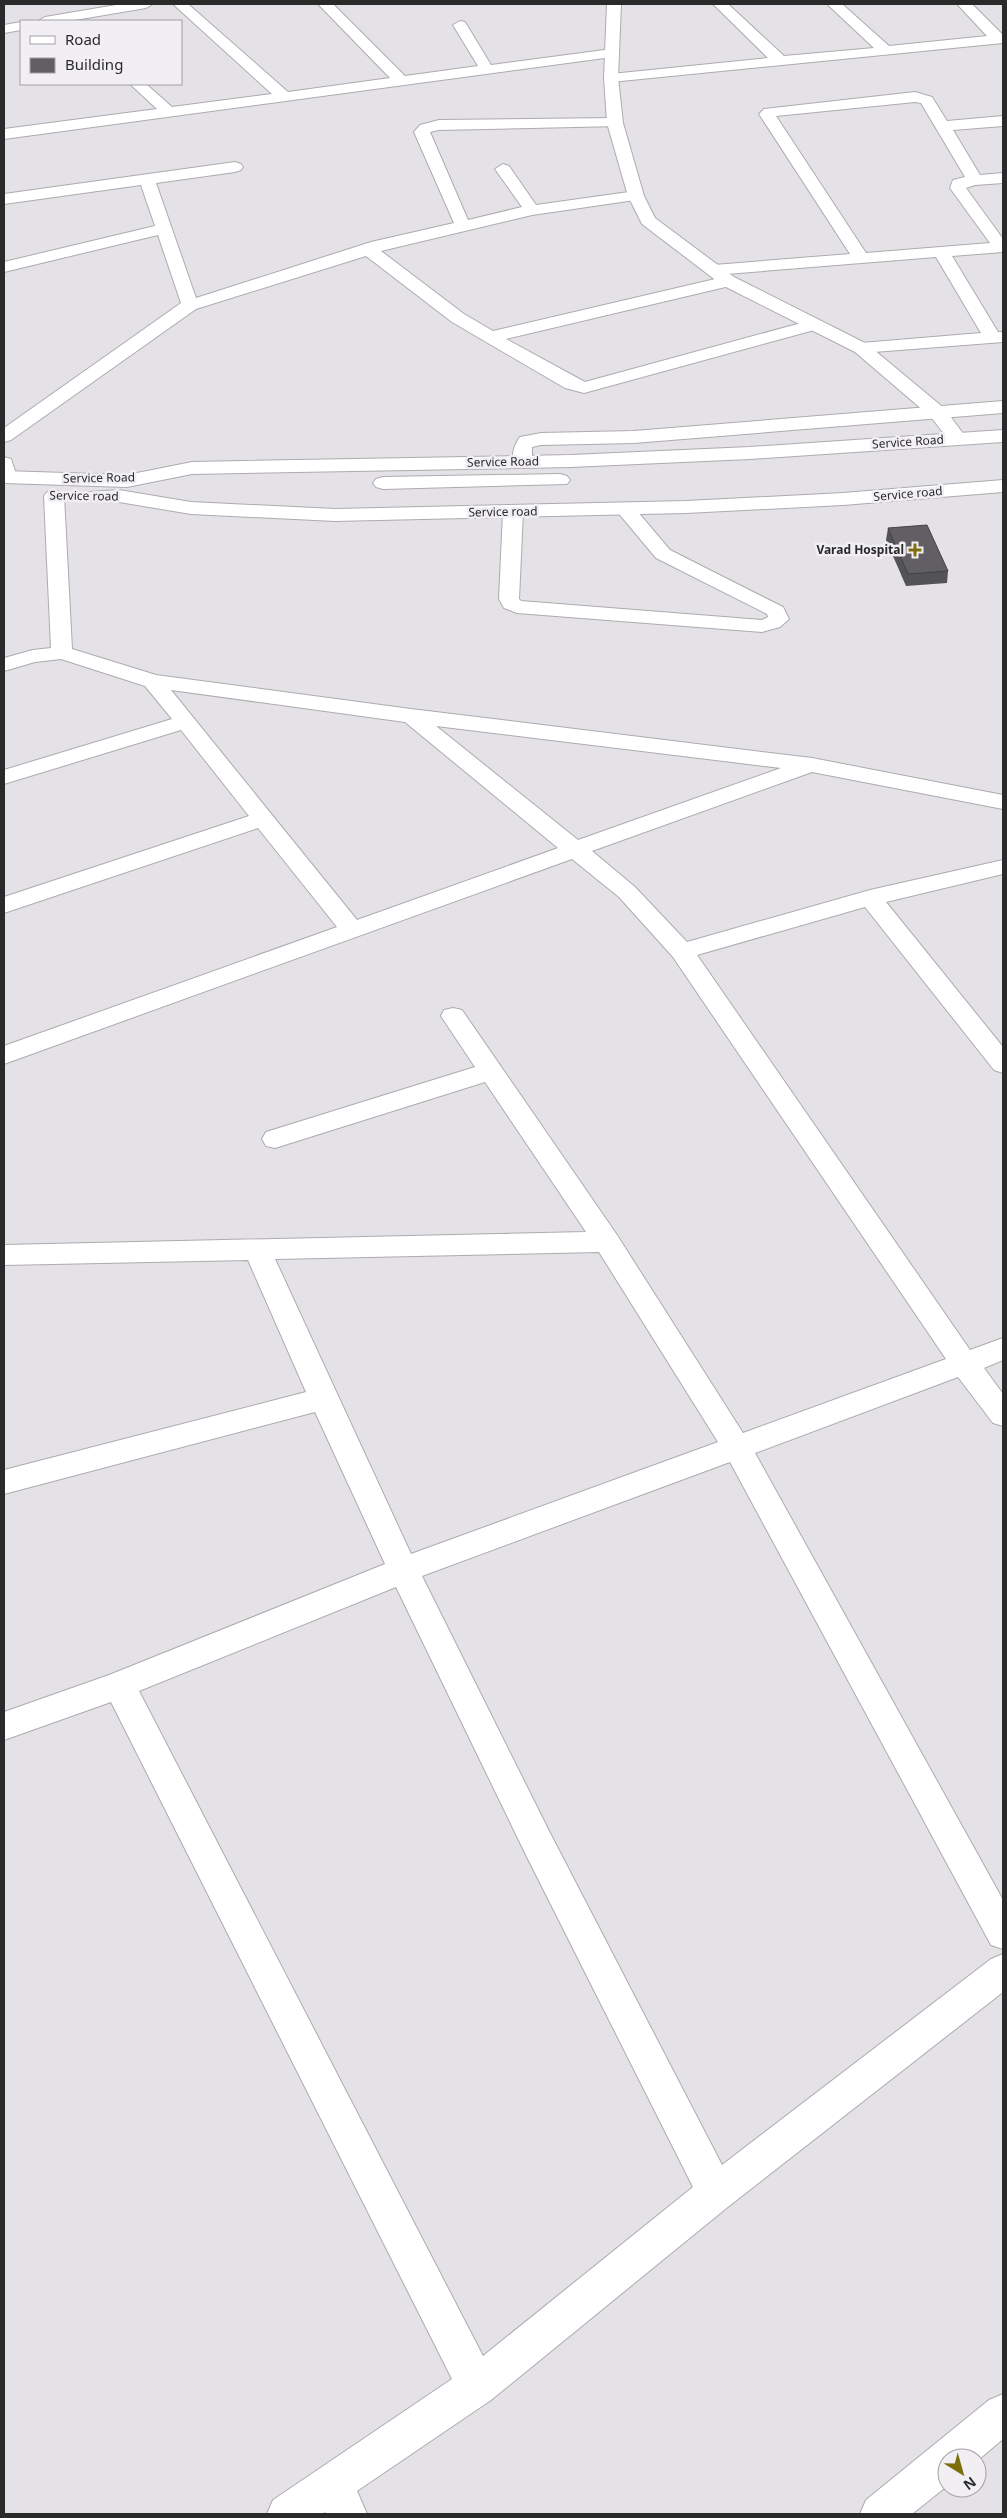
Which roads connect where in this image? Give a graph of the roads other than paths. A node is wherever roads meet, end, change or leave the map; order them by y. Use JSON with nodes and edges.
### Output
{"nodes":[{"id":1,"x":146,"y":4,"type":"edge"},
{"id":2,"x":180,"y":4,"type":"edge"},
{"id":3,"x":325,"y":4,"type":"edge"},
{"id":4,"x":614,"y":4,"type":"edge"},
{"id":5,"x":720,"y":4,"type":"edge"},
{"id":6,"x":834,"y":4,"type":"edge"},
{"id":7,"x":964,"y":4,"type":"edge"},
{"id":8,"x":54,"y":20,"type":"edge"},
{"id":9,"x":460,"y":25,"type":"dead end"},
{"id":10,"x":20,"y":26,"type":"edge"},
{"id":11,"x":4,"y":29,"type":"edge"},
{"id":12,"x":1001,"y":39,"type":"edge"},
{"id":13,"x":886,"y":51,"type":"junction"},
{"id":14,"x":612,"y":53,"type":"junction"},
{"id":15,"x":780,"y":61,"type":"junction"},
{"id":16,"x":487,"y":70,"type":"junction"},
{"id":17,"x":612,"y":78,"type":"junction"},
{"id":18,"x":400,"y":80,"type":"junction"},
{"id":19,"x":138,"y":85,"type":"edge"},
{"id":20,"x":286,"y":98,"type":"junction"},
{"id":21,"x":169,"y":112,"type":"junction"},
{"id":22,"x":8,"y":118,"type":"dead end"},
{"id":23,"x":1003,"y":121,"type":"edge"},
{"id":24,"x":615,"y":123,"type":"junction"},
{"id":25,"x":943,"y":126,"type":"junction"},
{"id":26,"x":10,"y":133,"type":"edge"},
{"id":27,"x":235,"y":167,"type":"dead end"},
{"id":28,"x":503,"y":169,"type":"dead end"},
{"id":29,"x":1003,"y":178,"type":"edge"},
{"id":30,"x":147,"y":179,"type":"junction"},
{"id":31,"x":975,"y":180,"type":"junction"},
{"id":32,"x":636,"y":196,"type":"junction"},
{"id":33,"x":4,"y":199,"type":"edge"},
{"id":34,"x":532,"y":210,"type":"junction"},
{"id":35,"x":463,"y":226,"type":"junction"},
{"id":36,"x":164,"y":229,"type":"junction"},
{"id":37,"x":1002,"y":247,"type":"edge"},
{"id":38,"x":368,"y":250,"type":"junction"},
{"id":39,"x":941,"y":252,"type":"junction"},
{"id":40,"x":861,"y":258,"type":"junction"},
{"id":41,"x":4,"y":267,"type":"edge"},
{"id":42,"x":714,"y":270,"type":"junction"},
{"id":43,"x":728,"y":281,"type":"junction"},
{"id":44,"x":190,"y":305,"type":"junction"},
{"id":45,"x":812,"y":325,"type":"junction"},
{"id":46,"x":490,"y":337,"type":"junction"},
{"id":47,"x":998,"y":338,"type":"edge"},
{"id":48,"x":861,"y":348,"type":"junction"},
{"id":49,"x":1003,"y":407,"type":"edge"},
{"id":50,"x":938,"y":413,"type":"junction"},
{"id":51,"x":4,"y":436,"type":"edge"},
{"id":52,"x":1003,"y":436,"type":"edge"},
{"id":53,"x":958,"y":439,"type":"junction"},
{"id":54,"x":1003,"y":453,"type":"edge"},
{"id":55,"x":523,"y":462,"type":"junction"},
{"id":56,"x":1003,"y":471,"type":"edge"},
{"id":57,"x":683,"y":474,"type":"dead end"},
{"id":58,"x":4,"y":478,"type":"edge"},
{"id":59,"x":578,"y":479,"type":"dead end"},
{"id":60,"x":1003,"y":486,"type":"edge"},
{"id":61,"x":123,"y":488,"type":"junction"},
{"id":62,"x":54,"y":496,"type":"junction"},
{"id":63,"x":625,"y":509,"type":"junction"},
{"id":64,"x":513,"y":512,"type":"junction"},
{"id":65,"x":62,"y":653,"type":"junction"},
{"id":66,"x":4,"y":665,"type":"edge"},
{"id":67,"x":153,"y":681,"type":"junction"},
{"id":68,"x":411,"y":716,"type":"junction"},
{"id":69,"x":186,"y":722,"type":"junction"},
{"id":70,"x":812,"y":765,"type":"junction"},
{"id":71,"x":4,"y":777,"type":"edge"},
{"id":72,"x":1003,"y":802,"type":"edge"},
{"id":73,"x":264,"y":819,"type":"junction"},
{"id":74,"x":574,"y":850,"type":"junction"},
{"id":75,"x":1003,"y":867,"type":"edge"},
{"id":76,"x":870,"y":898,"type":"junction"},
{"id":77,"x":4,"y":905,"type":"edge"},
{"id":78,"x":352,"y":930,"type":"junction"},
{"id":79,"x":682,"y":951,"type":"junction"},
{"id":80,"x":453,"y":1016,"type":"dead end"},
{"id":81,"x":4,"y":1055,"type":"edge"},
{"id":82,"x":1003,"y":1064,"type":"edge"},
{"id":83,"x":491,"y":1071,"type":"junction"},
{"id":84,"x":275,"y":1139,"type":"dead end"},
{"id":85,"x":607,"y":1242,"type":"junction"},
{"id":86,"x":257,"y":1250,"type":"junction"},
{"id":87,"x":4,"y":1255,"type":"edge"},
{"id":88,"x":1003,"y":1349,"type":"edge"},
{"id":89,"x":964,"y":1363,"type":"junction"},
{"id":90,"x":322,"y":1399,"type":"junction"},
{"id":91,"x":1003,"y":1415,"type":"edge"},
{"id":92,"x":737,"y":1448,"type":"junction"},
{"id":93,"x":4,"y":1482,"type":"edge"},
{"id":94,"x":404,"y":1570,"type":"junction"},
{"id":95,"x":118,"y":1685,"type":"junction"},
{"id":96,"x":4,"y":1726,"type":"edge"},
{"id":97,"x":1003,"y":1933,"type":"edge"},
{"id":98,"x":1003,"y":1972,"type":"edge"},
{"id":99,"x":716,"y":2193,"type":"junction"},
{"id":100,"x":477,"y":2386,"type":"junction"},
{"id":101,"x":1003,"y":2414,"type":"edge"},
{"id":102,"x":961,"y":2448,"type":"edge"},
{"id":103,"x":937,"y":2468,"type":"edge"},
{"id":104,"x":340,"y":2498,"type":"edge"},
{"id":105,"x":287,"y":2514,"type":"edge"},
{"id":106,"x":880,"y":2514,"type":"edge"}],
"edges":[{"from":1,"to":8,"type":"main road"},
{"from":2,"to":20,"type":"main road"},
{"from":3,"to":18,"type":"main road"},
{"from":4,"to":14,"type":"main road"},
{"from":5,"to":15,"type":"main road"},
{"from":6,"to":13,"type":"main road"},
{"from":7,"to":12,"type":"main road"},
{"from":9,"to":16,"type":"main road"},
{"from":10,"to":11,"type":"main road"},
{"from":12,"to":13,"type":"main road"},
{"from":13,"to":15,"type":"main road"},
{"from":14,"to":16,"type":"main road"},
{"from":14,"to":17,"type":"main road"},
{"from":15,"to":17,"type":"main road"},
{"from":16,"to":18,"type":"main road"},
{"from":17,"to":24,"type":"main road"},
{"from":18,"to":20,"type":"main road"},
{"from":19,"to":21,"type":"main road"},
{"from":20,"to":21,"type":"main road"},
{"from":21,"to":26,"type":"main road"},
{"from":22,"to":26,"type":"main road"},
{"from":23,"to":25,"type":"main road"},
{"from":24,"to":32,"type":"main road"},
{"from":24,"to":35,"type":"main road"},
{"from":25,"to":31,"type":"main road"},
{"from":25,"to":40,"type":"main road"},
{"from":27,"to":30,"type":"main road"},
{"from":28,"to":34,"type":"main road"},
{"from":29,"to":31,"type":"main road"},
{"from":30,"to":33,"type":"main road"},
{"from":30,"to":36,"type":"main road"},
{"from":31,"to":37,"type":"main road"},
{"from":32,"to":34,"type":"main road"},
{"from":32,"to":42,"type":"main road"},
{"from":34,"to":35,"type":"main road"},
{"from":35,"to":38,"type":"main road"},
{"from":36,"to":41,"type":"main road"},
{"from":36,"to":44,"type":"main road"},
{"from":37,"to":39,"type":"main road"},
{"from":38,"to":44,"type":"main road"},
{"from":38,"to":46,"type":"main road"},
{"from":39,"to":40,"type":"main road"},
{"from":39,"to":47,"type":"main road"},
{"from":40,"to":42,"type":"main road"},
{"from":42,"to":43,"type":"main road"},
{"from":43,"to":45,"type":"main road"},
{"from":43,"to":46,"type":"main road"},
{"from":44,"to":51,"type":"main road"},
{"from":45,"to":46,"type":"main road"},
{"from":45,"to":48,"type":"main road"},
{"from":47,"to":48,"type":"main road"},
{"from":48,"to":50,"type":"main road"},
{"from":49,"to":50,"type":"main road"},
{"from":50,"to":53,"type":"main road"},
{"from":50,"to":55,"type":"main road"},
{"from":52,"to":53,"type":"main road","name":"Service Road"},
{"from":53,"to":55,"type":"main road","name":"Service Road"},
{"from":54,"to":57,"type":"main road"},
{"from":55,"to":61,"type":"main road","name":"Service Road"},
{"from":56,"to":61,"type":"main road"},
{"from":58,"to":61,"type":"main road","name":"Service Road"},
{"from":58,"to":62,"type":"main road","name":"Service road"},
{"from":59,"to":61,"type":"main road"},
{"from":60,"to":63,"type":"main road","name":"Service road"},
{"from":61,"to":62,"type":"main road","name":"Service road"},
{"from":61,"to":64,"type":"main road","name":"Service road"},
{"from":62,"to":65,"type":"main road"},
{"from":63,"to":64,"type":"main road","name":"Service road"},
{"from":63,"to":64,"type":"main road"},
{"from":65,"to":66,"type":"main road"},
{"from":65,"to":67,"type":"main road"},
{"from":67,"to":68,"type":"main road"},
{"from":67,"to":69,"type":"main road"},
{"from":68,"to":70,"type":"main road"},
{"from":68,"to":74,"type":"main road"},
{"from":69,"to":71,"type":"main road"},
{"from":69,"to":73,"type":"main road"},
{"from":70,"to":72,"type":"main road"},
{"from":70,"to":74,"type":"main road"},
{"from":73,"to":77,"type":"main road"},
{"from":73,"to":78,"type":"main road"},
{"from":74,"to":78,"type":"main road"},
{"from":74,"to":79,"type":"main road"},
{"from":75,"to":76,"type":"main road"},
{"from":76,"to":79,"type":"main road"},
{"from":76,"to":82,"type":"main road"},
{"from":78,"to":81,"type":"main road"},
{"from":79,"to":89,"type":"main road"},
{"from":80,"to":83,"type":"main road"},
{"from":83,"to":84,"type":"main road"},
{"from":83,"to":85,"type":"main road"},
{"from":85,"to":86,"type":"main road"},
{"from":85,"to":92,"type":"main road"},
{"from":86,"to":87,"type":"main road"},
{"from":86,"to":90,"type":"main road"},
{"from":88,"to":89,"type":"main road"},
{"from":89,"to":91,"type":"main road"},
{"from":89,"to":92,"type":"main road"},
{"from":90,"to":93,"type":"main road"},
{"from":90,"to":94,"type":"main road"},
{"from":92,"to":94,"type":"main road"},
{"from":92,"to":97,"type":"main road"},
{"from":94,"to":95,"type":"main road"},
{"from":94,"to":99,"type":"main road"},
{"from":95,"to":96,"type":"main road"},
{"from":95,"to":100,"type":"main road"},
{"from":98,"to":99,"type":"main road"},
{"from":99,"to":100,"type":"main road"},
{"from":100,"to":104,"type":"main road"},
{"from":101,"to":102,"type":"main road"},
{"from":103,"to":106,"type":"main road"},
{"from":104,"to":105,"type":"main road"}]}
